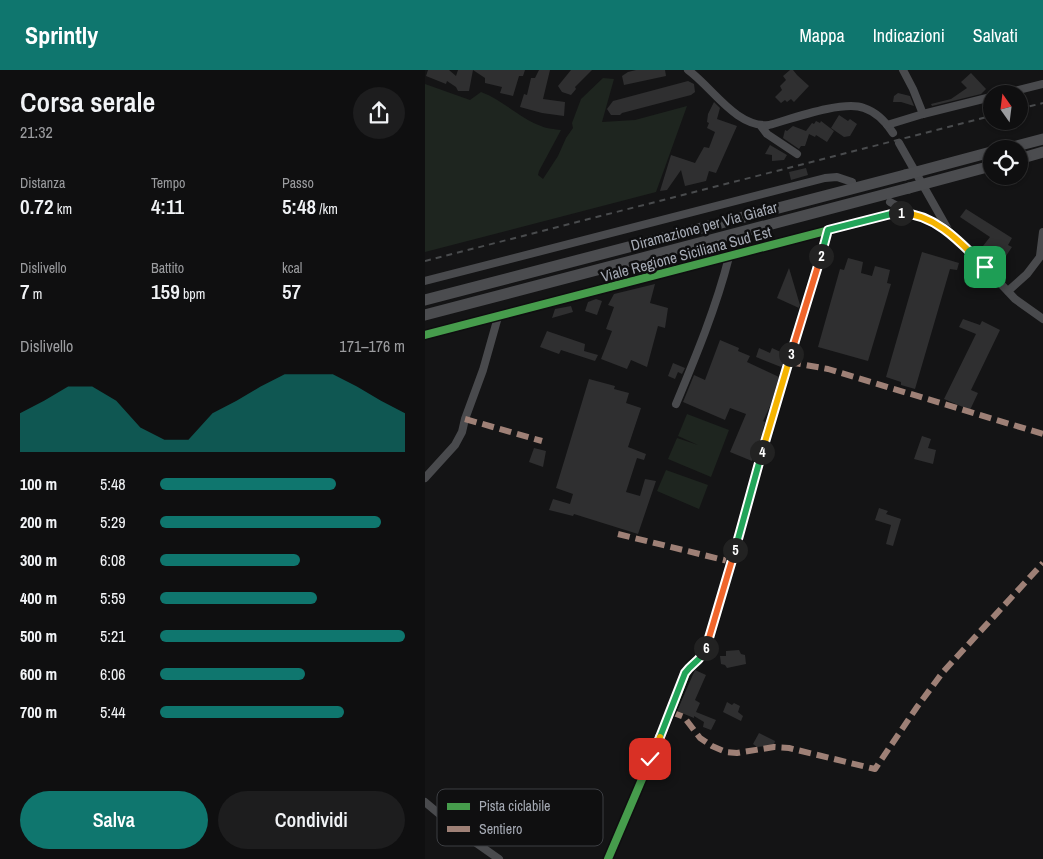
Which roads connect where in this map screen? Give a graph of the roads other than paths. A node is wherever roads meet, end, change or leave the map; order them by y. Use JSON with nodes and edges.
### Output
{"nodes":[{"id":1,"x":688,"y":70,"type":"edge"},
{"id":2,"x":903,"y":70,"type":"edge"},
{"id":3,"x":699,"y":73,"type":"edge"},
{"id":4,"x":1043,"y":84,"type":"edge"},
{"id":5,"x":1028,"y":88,"type":"edge"},
{"id":6,"x":983,"y":99,"type":"edge"},
{"id":7,"x":923,"y":114,"type":"junction"},
{"id":8,"x":887,"y":125,"type":"junction"},
{"id":9,"x":761,"y":126,"type":"junction"},
{"id":10,"x":893,"y":133,"type":"dead end"},
{"id":11,"x":1043,"y":139,"type":"edge"},
{"id":12,"x":899,"y":143,"type":"dead end"},
{"id":13,"x":1028,"y":143,"type":"edge"},
{"id":14,"x":1043,"y":152,"type":"edge"},
{"id":15,"x":797,"y":154,"type":"dead end"},
{"id":16,"x":983,"y":154,"type":"edge"},
{"id":17,"x":1028,"y":156,"type":"edge"},
{"id":18,"x":983,"y":168,"type":"edge"},
{"id":19,"x":852,"y":182,"type":"dead end"},
{"id":20,"x":891,"y":202,"type":"dead end"},
{"id":21,"x":909,"y":213,"type":"junction"},
{"id":22,"x":828,"y":230,"type":"junction"},
{"id":23,"x":1043,"y":232,"type":"edge"},
{"id":24,"x":950,"y":233,"type":"junction"},
{"id":25,"x":1042,"y":254,"type":"edge"},
{"id":26,"x":729,"y":257,"type":"junction"},
{"id":27,"x":425,"y":281,"type":"edge"},
{"id":28,"x":1019,"y":281,"type":"junction"},
{"id":29,"x":1026,"y":286,"type":"dead end"},
{"id":30,"x":1008,"y":291,"type":"junction"},
{"id":31,"x":425,"y":300,"type":"edge"},
{"id":32,"x":425,"y":314,"type":"edge"},
{"id":33,"x":497,"y":316,"type":"junction"},
{"id":34,"x":1043,"y":319,"type":"edge"},
{"id":35,"x":425,"y":335,"type":"edge"},
{"id":36,"x":676,"y":404,"type":"dead end"},
{"id":37,"x":425,"y":478,"type":"edge"},
{"id":38,"x":425,"y":802,"type":"edge"},
{"id":39,"x":437,"y":812,"type":"edge"},
{"id":40,"x":480,"y":846,"type":"edge"},
{"id":41,"x":499,"y":859,"type":"edge"},
{"id":42,"x":608,"y":859,"type":"edge"}],
"edges":[{"from":1,"to":3,"type":"street"},
{"from":2,"to":7,"type":"street"},
{"from":3,"to":9,"type":"street"},
{"from":4,"to":5,"type":"street"},
{"from":6,"to":7,"type":"street"},
{"from":7,"to":8,"type":"street"},
{"from":8,"to":9,"type":"street"},
{"from":8,"to":10,"type":"street"},
{"from":9,"to":15,"type":"street"},
{"from":11,"to":13,"type":"highway"},
{"from":12,"to":24,"type":"street"},
{"from":14,"to":17,"type":"highway"},
{"from":16,"to":31,"type":"highway","name":"Diramazione per Via Giafar","bridge":true},
{"from":18,"to":32,"type":"highway","name":"Diramazione per Via Giafar","bridge":true},
{"from":19,"to":27,"type":"street"},
{"from":20,"to":21,"type":"street","name":"Viale Regione Siciliana Sud Est"},
{"from":21,"to":22,"type":"street","name":"Viale Regione Siciliana Sud Est"},
{"from":21,"to":24,"type":"street","name":"Viale Regione Siciliana Sud Est"},
{"from":22,"to":26,"type":"street","name":"Viale Regione Siciliana Sud Est"},
{"from":22,"to":42,"type":"street"},
{"from":23,"to":25,"type":"street"},
{"from":24,"to":30,"type":"street"},
{"from":25,"to":28,"type":"street"},
{"from":26,"to":33,"type":"street","name":"Viale Regione Siciliana Sud Est"},
{"from":26,"to":36,"type":"street"},
{"from":28,"to":29,"type":"street"},
{"from":28,"to":30,"type":"street"},
{"from":30,"to":34,"type":"street"},
{"from":33,"to":35,"type":"street","name":"Viale Regione Siciliana Sud Est"},
{"from":33,"to":37,"type":"street"},
{"from":38,"to":39,"type":"street"},
{"from":40,"to":41,"type":"street"}]}
